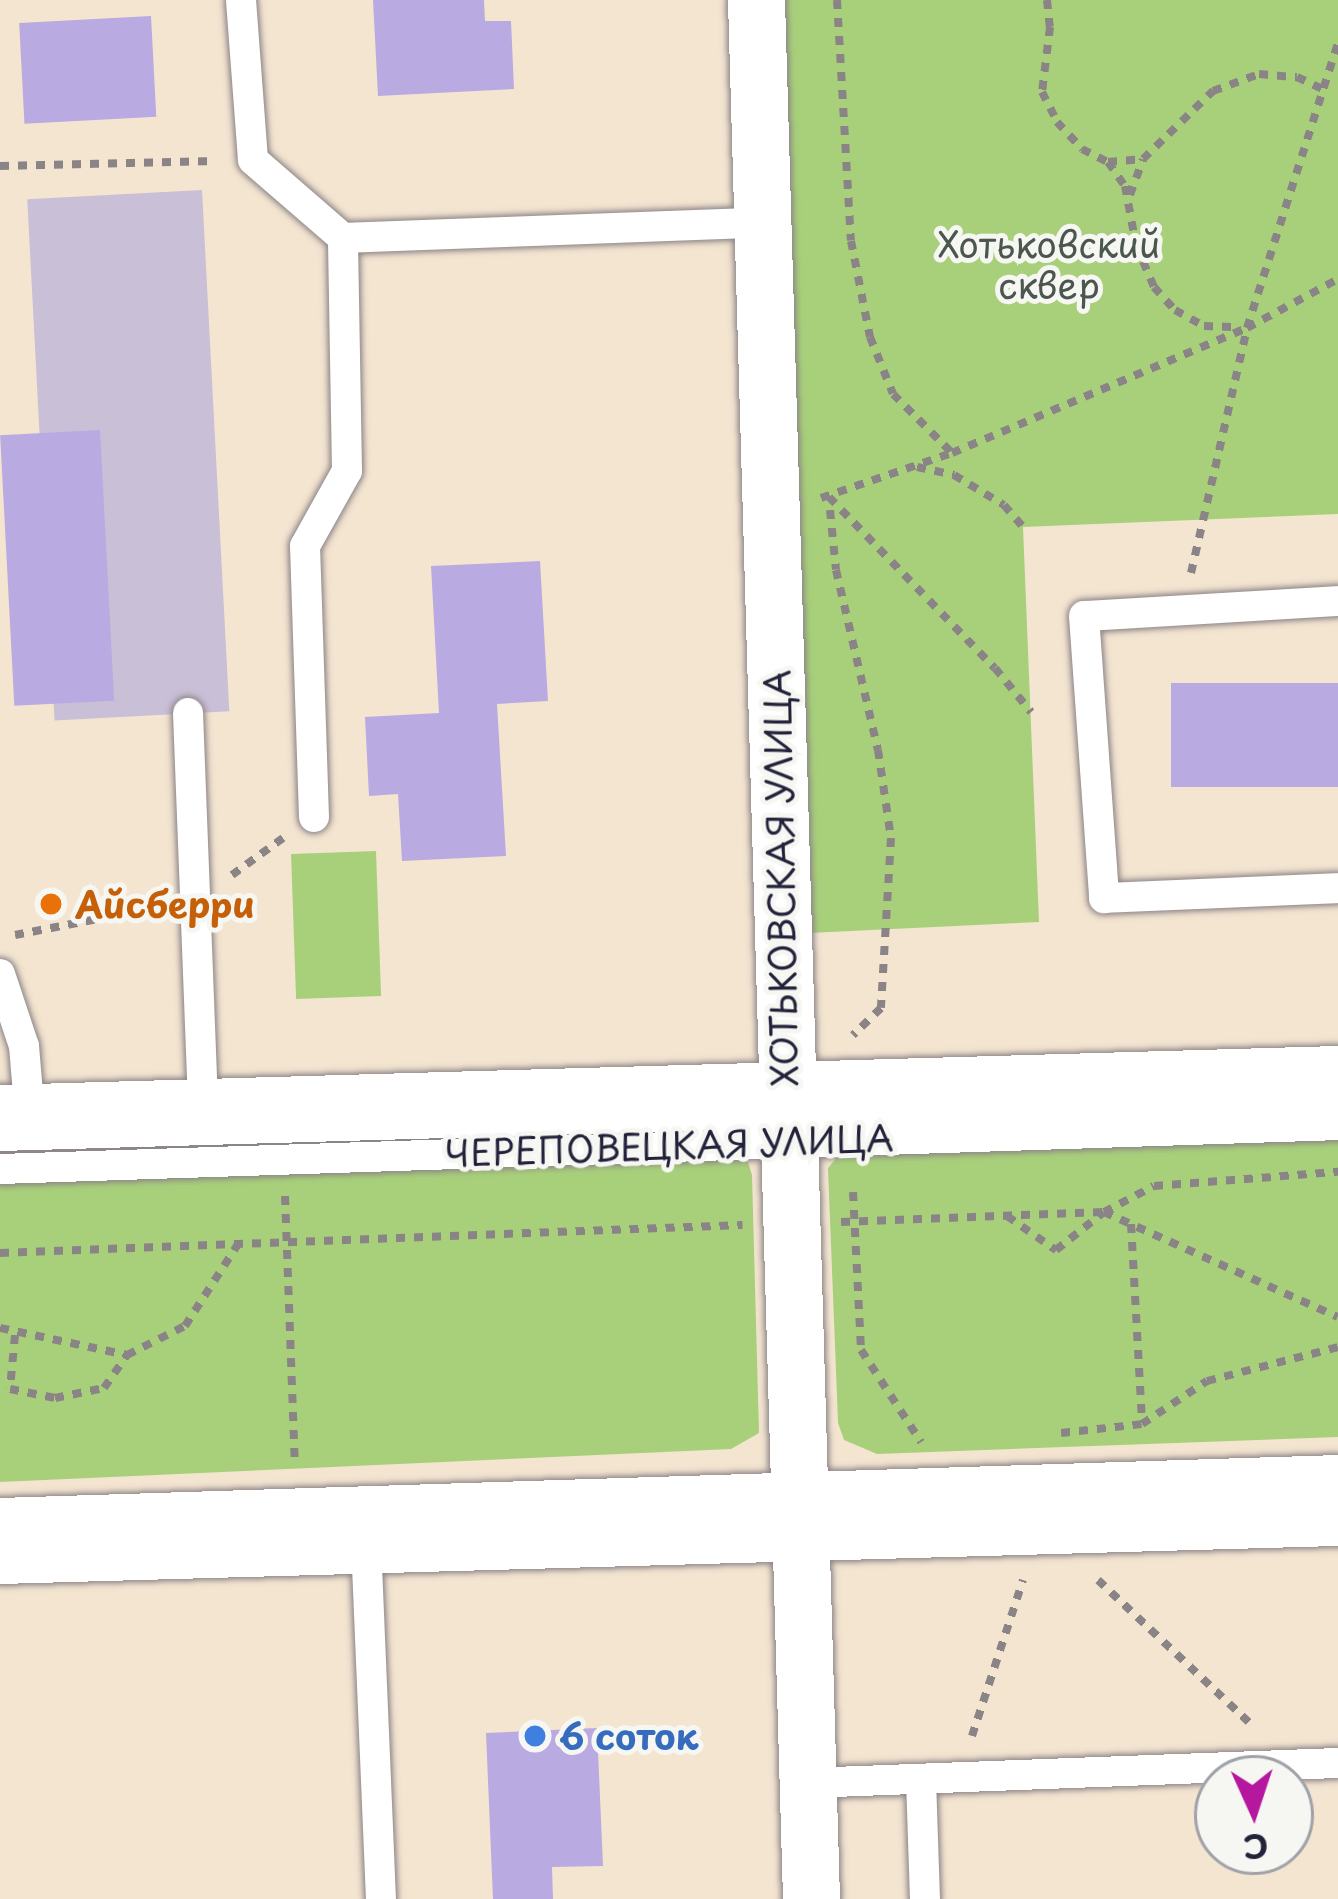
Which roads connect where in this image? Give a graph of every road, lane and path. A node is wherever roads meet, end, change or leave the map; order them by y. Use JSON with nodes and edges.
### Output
{"nodes":[{"id":1,"x":241,"y":0,"type":"edge"},
{"id":2,"x":756,"y":0,"type":"edge"},
{"id":3,"x":837,"y":0,"type":"edge"},
{"id":4,"x":1047,"y":0,"type":"edge"},
{"id":5,"x":1338,"y":43,"type":"edge"},
{"id":6,"x":1323,"y":89,"type":"junction"},
{"id":7,"x":1143,"y":159,"type":"junction"},
{"id":8,"x":253,"y":160,"type":"junction"},
{"id":9,"x":1108,"y":162,"type":"junction"},
{"id":10,"x":0,"y":166,"type":"edge"},
{"id":11,"x":1129,"y":214,"type":"junction"},
{"id":12,"x":762,"y":223,"type":"junction"},
{"id":13,"x":343,"y":238,"type":"junction"},
{"id":14,"x":1338,"y":280,"type":"edge"},
{"id":15,"x":1247,"y":328,"type":"junction"},
{"id":16,"x":952,"y":453,"type":"junction"},
{"id":17,"x":916,"y":466,"type":"junction"},
{"id":18,"x":829,"y":497,"type":"junction"},
{"id":19,"x":1023,"y":526,"type":"dead end"},
{"id":20,"x":1338,"y":601,"type":"edge"},
{"id":21,"x":1185,"y":610,"type":"junction"},
{"id":22,"x":1030,"y":712,"type":"dead end"},
{"id":23,"x":188,"y":713,"type":"dead end"},
{"id":24,"x":314,"y":817,"type":"dead end"},
{"id":25,"x":1338,"y":888,"type":"edge"},
{"id":26,"x":0,"y":974,"type":"edge"},
{"id":27,"x":845,"y":1042,"type":"dead end"},
{"id":28,"x":1338,"y":1079,"type":"edge"},
{"id":29,"x":203,"y":1112,"type":"junction"},
{"id":30,"x":786,"y":1117,"type":"junction"},
{"id":31,"x":1338,"y":1125,"type":"edge"},
{"id":32,"x":10,"y":1135,"type":"edge"},
{"id":33,"x":1338,"y":1172,"type":"edge"},
{"id":34,"x":285,"y":1184,"type":"dead end"},
{"id":35,"x":853,"y":1192,"type":"dead end"},
{"id":36,"x":1104,"y":1212,"type":"junction"},
{"id":37,"x":1006,"y":1215,"type":"junction"},
{"id":38,"x":854,"y":1221,"type":"junction"},
{"id":39,"x":790,"y":1224,"type":"junction"},
{"id":40,"x":1131,"y":1224,"type":"junction"},
{"id":41,"x":287,"y":1242,"type":"junction"},
{"id":42,"x":238,"y":1244,"type":"junction"},
{"id":43,"x":0,"y":1253,"type":"edge"},
{"id":44,"x":1338,"y":1317,"type":"edge"},
{"id":45,"x":0,"y":1328,"type":"edge"},
{"id":46,"x":15,"y":1335,"type":"junction"},
{"id":47,"x":1338,"y":1347,"type":"edge"},
{"id":48,"x":127,"y":1354,"type":"junction"},
{"id":49,"x":1142,"y":1424,"type":"junction"},
{"id":50,"x":1056,"y":1433,"type":"dead end"},
{"id":51,"x":944,"y":1442,"type":"dead end"},
{"id":52,"x":922,"y":1444,"type":"junction"},
{"id":53,"x":932,"y":1452,"type":"dead end"},
{"id":54,"x":296,"y":1471,"type":"dead end"},
{"id":55,"x":1338,"y":1471,"type":"edge"},
{"id":56,"x":800,"y":1510,"type":"junction"},
{"id":57,"x":0,"y":1513,"type":"edge"},
{"id":58,"x":1338,"y":1514,"type":"edge"},
{"id":59,"x":366,"y":1542,"type":"junction"},
{"id":60,"x":0,"y":1551,"type":"edge"},
{"id":61,"x":1090,"y":1572,"type":"dead end"},
{"id":62,"x":1025,"y":1573,"type":"dead end"},
{"id":63,"x":1282,"y":1755,"type":"edge"},
{"id":64,"x":1194,"y":1769,"type":"edge"},
{"id":65,"x":958,"y":1777,"type":"junction"},
{"id":66,"x":922,"y":1779,"type":"junction"},
{"id":67,"x":807,"y":1783,"type":"junction"},
{"id":68,"x":381,"y":1899,"type":"edge"},
{"id":69,"x":811,"y":1899,"type":"edge"},
{"id":70,"x":925,"y":1899,"type":"edge"}],
"edges":[{"from":1,"to":8,"type":"lane"},
{"from":2,"to":12,"type":"street","name":"ХОТЬКОВСКАЯ УЛИЦА"},
{"from":3,"to":16,"type":"path"},
{"from":4,"to":9,"type":"path"},
{"from":5,"to":6,"type":"path"},
{"from":6,"to":7,"type":"path"},
{"from":6,"to":15,"type":"path"},
{"from":7,"to":9,"type":"path"},
{"from":7,"to":11,"type":"path"},
{"from":8,"to":10,"type":"path"},
{"from":8,"to":13,"type":"lane"},
{"from":9,"to":11,"type":"path"},
{"from":11,"to":15,"type":"path"},
{"from":12,"to":13,"type":"lane"},
{"from":12,"to":30,"type":"street","name":"ХОТЬКОВСКАЯ УЛИЦА"},
{"from":13,"to":24,"type":"lane"},
{"from":14,"to":15,"type":"path"},
{"from":15,"to":16,"type":"path"},
{"from":15,"to":21,"type":"path"},
{"from":16,"to":17,"type":"path"},
{"from":17,"to":18,"type":"path"},
{"from":17,"to":19,"type":"path"},
{"from":18,"to":22,"type":"path"},
{"from":18,"to":27,"type":"path"},
{"from":20,"to":21,"type":"lane"},
{"from":21,"to":25,"type":"lane"},
{"from":23,"to":29,"type":"lane"},
{"from":26,"to":32,"type":"lane"},
{"from":28,"to":30,"type":"main road","name":"ЧЕРЕПОВЕЦКАЯ УЛИЦА"},
{"from":29,"to":30,"type":"main road","name":"ЧЕРЕПОВЕЦКАЯ УЛИЦА"},
{"from":29,"to":32,"type":"main road","name":"ЧЕРЕПОВЕЦКАЯ УЛИЦА"},
{"from":30,"to":31,"type":"lane","name":"ЧЕРЕПОВЕЦКАЯ УЛИЦА"},
{"from":30,"to":32,"type":"lane","name":"ЧЕРЕПОВЕЦКАЯ УЛИЦА"},
{"from":30,"to":39,"type":"street","name":"ХОТЬКОВСКАЯ УЛИЦА"},
{"from":33,"to":36,"type":"path"},
{"from":34,"to":41,"type":"path"},
{"from":35,"to":38,"type":"path"},
{"from":36,"to":37,"type":"path"},
{"from":36,"to":37,"type":"path"},
{"from":36,"to":40,"type":"path"},
{"from":37,"to":38,"type":"path"},
{"from":38,"to":39,"type":"path"},
{"from":38,"to":52,"type":"path"},
{"from":39,"to":41,"type":"path"},
{"from":39,"to":56,"type":"street","name":"ХОТЬКОВСКАЯ УЛИЦА"},
{"from":40,"to":44,"type":"path"},
{"from":40,"to":49,"type":"path"},
{"from":41,"to":42,"type":"path"},
{"from":41,"to":54,"type":"path"},
{"from":42,"to":43,"type":"path"},
{"from":42,"to":48,"type":"path"},
{"from":45,"to":46,"type":"path"},
{"from":46,"to":48,"type":"path"},
{"from":46,"to":48,"type":"path"},
{"from":47,"to":49,"type":"path"},
{"from":49,"to":50,"type":"path"},
{"from":51,"to":52,"type":"path"},
{"from":52,"to":53,"type":"path"},
{"from":55,"to":56,"type":"lane"},
{"from":56,"to":57,"type":"lane"},
{"from":56,"to":58,"type":"main road"},
{"from":56,"to":59,"type":"main road"},
{"from":56,"to":67,"type":"street","name":"ХОТЬКОВСКАЯ УЛИЦА"},
{"from":59,"to":60,"type":"main road"},
{"from":59,"to":68,"type":"lane"},
{"from":61,"to":63,"type":"path"},
{"from":62,"to":65,"type":"path"},
{"from":64,"to":65,"type":"lane"},
{"from":65,"to":66,"type":"lane"},
{"from":66,"to":67,"type":"lane"},
{"from":66,"to":70,"type":"lane"},
{"from":67,"to":69,"type":"street","name":"ХОТЬКОВСКАЯ УЛИЦА"}]}
